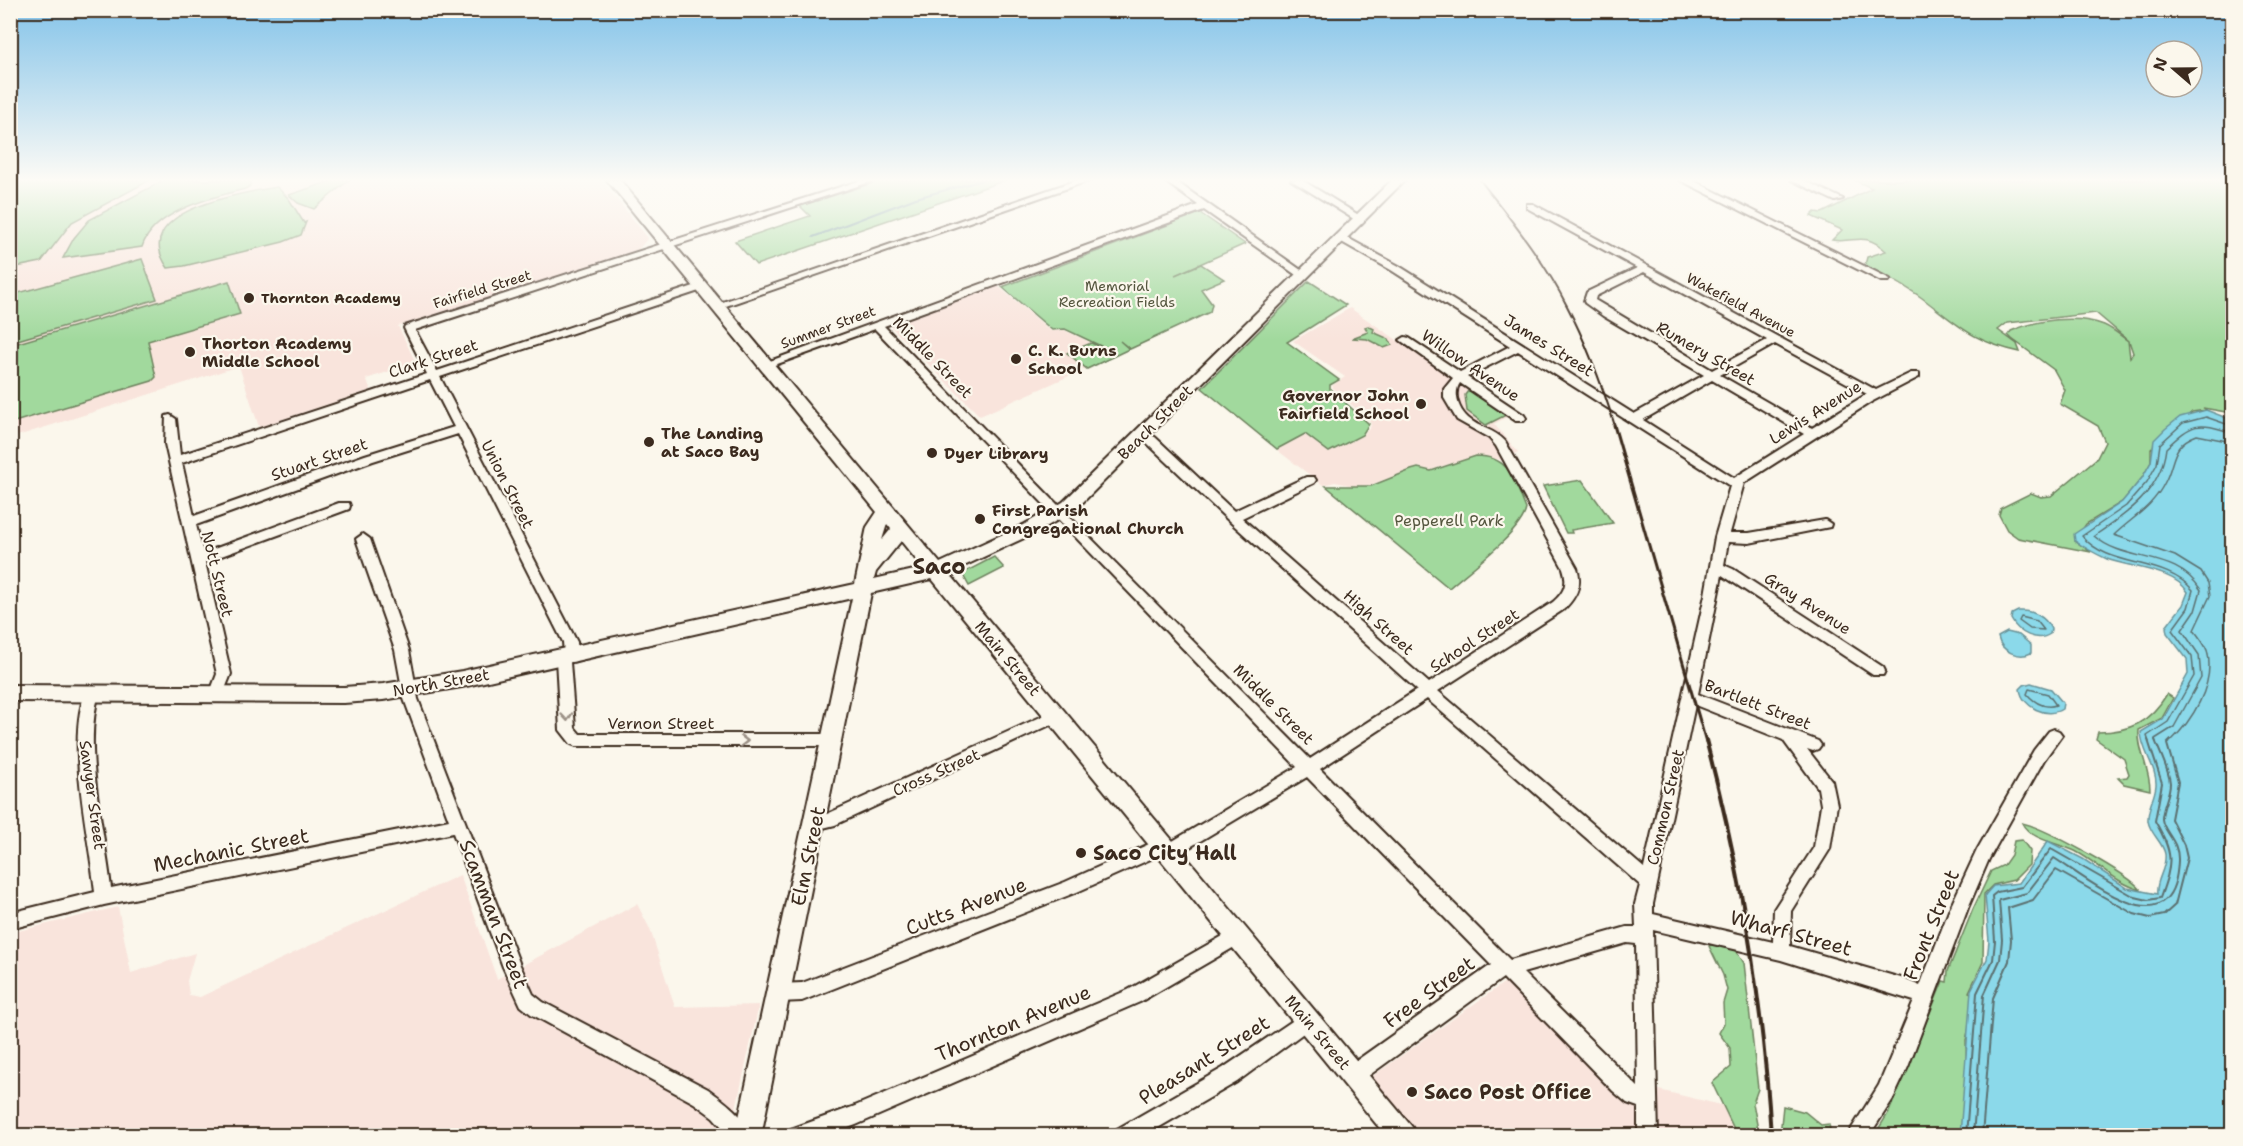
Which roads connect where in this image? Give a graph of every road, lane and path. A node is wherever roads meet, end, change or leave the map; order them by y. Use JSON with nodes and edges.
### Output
{"nodes":[{"id":1,"x":657,"y":233,"type":"edge"},
{"id":2,"x":702,"y":233,"type":"edge"},
{"id":3,"x":929,"y":233,"type":"edge"},
{"id":4,"x":1129,"y":233,"type":"edge"},
{"id":5,"x":1244,"y":233,"type":"edge"},
{"id":6,"x":1346,"y":233,"type":"edge"},
{"id":7,"x":1579,"y":233,"type":"edge"},
{"id":8,"x":1793,"y":233,"type":"edge"},
{"id":9,"x":1341,"y":238,"type":"junction"},
{"id":10,"x":666,"y":245,"type":"junction"},
{"id":11,"x":1643,"y":269,"type":"junction"},
{"id":12,"x":1303,"y":275,"type":"junction"},
{"id":13,"x":1885,"y":279,"type":"dead end"},
{"id":14,"x":701,"y":287,"type":"junction"},
{"id":15,"x":716,"y":306,"type":"junction"},
{"id":16,"x":877,"y":325,"type":"junction"},
{"id":17,"x":409,"y":328,"type":"joint"},
{"id":18,"x":1405,"y":340,"type":"dead end"},
{"id":19,"x":1774,"y":340,"type":"junction"},
{"id":20,"x":1519,"y":346,"type":"junction"},
{"id":21,"x":765,"y":365,"type":"junction"},
{"id":22,"x":434,"y":375,"type":"junction"},
{"id":23,"x":1916,"y":375,"type":"dead end"},
{"id":24,"x":1712,"y":376,"type":"junction"},
{"id":25,"x":1459,"y":377,"type":"junction"},
{"id":26,"x":1875,"y":394,"type":"junction"},
{"id":27,"x":170,"y":418,"type":"dead end"},
{"id":28,"x":1520,"y":418,"type":"dead end"},
{"id":29,"x":1635,"y":419,"type":"junction"},
{"id":30,"x":461,"y":429,"type":"junction"},
{"id":31,"x":1811,"y":433,"type":"junction"},
{"id":32,"x":1141,"y":435,"type":"junction"},
{"id":33,"x":175,"y":461,"type":"junction"},
{"id":34,"x":1310,"y":480,"type":"dead end"},
{"id":35,"x":1737,"y":485,"type":"junction"},
{"id":36,"x":344,"y":506,"type":"dead end"},
{"id":37,"x":886,"y":511,"type":"junction"},
{"id":38,"x":1060,"y":513,"type":"junction"},
{"id":39,"x":1233,"y":518,"type":"junction"},
{"id":40,"x":188,"y":523,"type":"junction"},
{"id":41,"x":1825,"y":524,"type":"dead end"},
{"id":42,"x":900,"y":529,"type":"junction"},
{"id":43,"x":1722,"y":537,"type":"junction"},
{"id":44,"x":363,"y":539,"type":"dead end"},
{"id":45,"x":197,"y":560,"type":"junction"},
{"id":46,"x":1717,"y":568,"type":"junction"},
{"id":47,"x":936,"y":572,"type":"junction"},
{"id":48,"x":864,"y":582,"type":"junction"},
{"id":49,"x":567,"y":658,"type":"junction"},
{"id":50,"x":1878,"y":671,"type":"dead end"},
{"id":51,"x":408,"y":689,"type":"junction"},
{"id":52,"x":1429,"y":691,"type":"junction"},
{"id":53,"x":10,"y":693,"type":"edge"},
{"id":54,"x":92,"y":694,"type":"junction"},
{"id":55,"x":216,"y":695,"type":"junction"},
{"id":56,"x":1690,"y":697,"type":"junction"},
{"id":57,"x":1056,"y":716,"type":"junction"},
{"id":58,"x":2054,"y":735,"type":"dead end"},
{"id":59,"x":1789,"y":737,"type":"junction"},
{"id":60,"x":832,"y":740,"type":"junction"},
{"id":61,"x":1813,"y":745,"type":"dead end"},
{"id":62,"x":1310,"y":767,"type":"junction"},
{"id":63,"x":815,"y":823,"type":"junction"},
{"id":64,"x":460,"y":825,"type":"junction"},
{"id":65,"x":1166,"y":848,"type":"junction"},
{"id":66,"x":1648,"y":882,"type":"junction"},
{"id":67,"x":104,"y":897,"type":"junction"},
{"id":68,"x":10,"y":921,"type":"edge"},
{"id":69,"x":1643,"y":928,"type":"junction"},
{"id":70,"x":1237,"y":936,"type":"junction"},
{"id":71,"x":1781,"y":952,"type":"junction"},
{"id":72,"x":1506,"y":969,"type":"junction"},
{"id":73,"x":779,"y":993,"type":"junction"},
{"id":74,"x":1925,"y":997,"type":"junction"},
{"id":75,"x":1307,"y":1020,"type":"junction"},
{"id":76,"x":1353,"y":1075,"type":"junction"},
{"id":77,"x":1649,"y":1102,"type":"junction"},
{"id":78,"x":743,"y":1136,"type":"edge"},
{"id":79,"x":748,"y":1136,"type":"edge"},
{"id":80,"x":798,"y":1136,"type":"edge"},
{"id":81,"x":1124,"y":1136,"type":"edge"},
{"id":82,"x":1403,"y":1136,"type":"edge"},
{"id":83,"x":1648,"y":1136,"type":"edge"},
{"id":84,"x":1857,"y":1136,"type":"edge"}],
"edges":[{"from":1,"to":10,"type":"main road","name":"Main Street"},
{"from":2,"to":10,"type":"street","name":"Fairfield Street"},
{"from":3,"to":15,"type":"street"},
{"from":4,"to":16,"type":"street","name":"Summer Street"},
{"from":5,"to":12,"type":"street"},
{"from":6,"to":9,"type":"main road","name":"Beach Street"},
{"from":7,"to":11,"type":"street","name":"Wakefield Avenue"},
{"from":8,"to":13,"type":"street"},
{"from":9,"to":12,"type":"main road","name":"Beach Street"},
{"from":9,"to":20,"type":"street","name":"James Street"},
{"from":10,"to":14,"type":"main road","name":"Main Street"},
{"from":10,"to":17,"type":"street","name":"Fairfield Street"},
{"from":11,"to":19,"type":"street","name":"Wakefield Avenue"},
{"from":11,"to":24,"type":"street","name":"Rumery Street"},
{"from":12,"to":32,"type":"main road","name":"Beach Street"},
{"from":14,"to":15,"type":"main road","name":"Main Street"},
{"from":14,"to":22,"type":"street","name":"Clark Street"},
{"from":15,"to":21,"type":"main road","name":"Main Street"},
{"from":16,"to":21,"type":"street","name":"Summer Street"},
{"from":16,"to":38,"type":"street","name":"Middle Street"},
{"from":17,"to":22,"type":"street","name":"Union Street"},
{"from":18,"to":25,"type":"street","name":"Willow Avenue"},
{"from":19,"to":24,"type":"street"},
{"from":19,"to":26,"type":"street","name":"Wakefield Avenue"},
{"from":20,"to":25,"type":"street"},
{"from":20,"to":29,"type":"street","name":"James Street"},
{"from":21,"to":37,"type":"main road","name":"Main Street"},
{"from":22,"to":30,"type":"street","name":"Union Street"},
{"from":22,"to":33,"type":"street","name":"Clark Street"},
{"from":23,"to":26,"type":"street","name":"Lewis Avenue"},
{"from":24,"to":29,"type":"street"},
{"from":24,"to":31,"type":"street","name":"Rumery Street"},
{"from":25,"to":28,"type":"street","name":"Willow Avenue"},
{"from":25,"to":52,"type":"street","name":"School Street"},
{"from":26,"to":31,"type":"street","name":"Lewis Avenue"},
{"from":27,"to":33,"type":"street","name":"Nott Street"},
{"from":29,"to":35,"type":"street","name":"James Street"},
{"from":30,"to":40,"type":"street","name":"Stuart Street"},
{"from":30,"to":49,"type":"street","name":"Union Street"},
{"from":31,"to":35,"type":"street","name":"Lewis Avenue"},
{"from":32,"to":38,"type":"main road","name":"Beach Street"},
{"from":32,"to":39,"type":"street","name":"High Street"},
{"from":33,"to":40,"type":"street","name":"Nott Street"},
{"from":34,"to":39,"type":"street"},
{"from":35,"to":43,"type":"street","name":"Common Street"},
{"from":36,"to":45,"type":"street"},
{"from":37,"to":42,"type":"main road","name":"Main Street"},
{"from":37,"to":48,"type":"main road","name":"Elm Street"},
{"from":38,"to":47,"type":"main road","name":"Beach Street"},
{"from":38,"to":62,"type":"street","name":"Middle Street"},
{"from":39,"to":52,"type":"street","name":"High Street"},
{"from":40,"to":45,"type":"street","name":"Nott Street"},
{"from":41,"to":43,"type":"street"},
{"from":42,"to":47,"type":"main road","name":"Main Street"},
{"from":42,"to":48,"type":"main road","name":"Elm Street"},
{"from":43,"to":46,"type":"street","name":"Common Street"},
{"from":44,"to":51,"type":"street","name":"Scamman Street"},
{"from":45,"to":55,"type":"street","name":"Nott Street"},
{"from":46,"to":50,"type":"street","name":"Gray Avenue"},
{"from":46,"to":56,"type":"street","name":"Common Street"},
{"from":47,"to":48,"type":"main road","name":"Beach Street"},
{"from":47,"to":57,"type":"main road","name":"Main Street"},
{"from":48,"to":49,"type":"main road","name":"North Street"},
{"from":48,"to":60,"type":"main road","name":"Elm Street"},
{"from":49,"to":51,"type":"main road","name":"North Street"},
{"from":49,"to":60,"type":"street","name":"Vernon Street","one_way":true},
{"from":51,"to":55,"type":"main road","name":"North Street"},
{"from":51,"to":64,"type":"street","name":"Scamman Street"},
{"from":52,"to":62,"type":"street","name":"School Street"},
{"from":52,"to":66,"type":"street","name":"High Street"},
{"from":53,"to":54,"type":"main road","name":"North Street"},
{"from":54,"to":55,"type":"main road","name":"North Street"},
{"from":54,"to":67,"type":"street","name":"Sawyer Street"},
{"from":56,"to":59,"type":"street","name":"Bartlett Street"},
{"from":56,"to":66,"type":"street","name":"Common Street"},
{"from":57,"to":63,"type":"street","name":"Cross Street"},
{"from":57,"to":65,"type":"main road","name":"Main Street"},
{"from":58,"to":74,"type":"street","name":"Front Street"},
{"from":59,"to":61,"type":"street","name":"Bartlett Street"},
{"from":59,"to":71,"type":"street"},
{"from":60,"to":63,"type":"main road","name":"Elm Street"},
{"from":62,"to":65,"type":"street","name":"School Street"},
{"from":62,"to":72,"type":"street","name":"Middle Street"},
{"from":63,"to":73,"type":"main road","name":"Elm Street"},
{"from":64,"to":67,"type":"street","name":"Mechanic Street"},
{"from":64,"to":78,"type":"street","name":"Scamman Street"},
{"from":65,"to":70,"type":"main road","name":"Main Street"},
{"from":65,"to":73,"type":"street","name":"Cutts Avenue"},
{"from":66,"to":69,"type":"street","name":"Common Street"},
{"from":67,"to":68,"type":"street","name":"Mechanic Street"},
{"from":69,"to":71,"type":"street","name":"Wharf Street"},
{"from":69,"to":72,"type":"street","name":"Free Street"},
{"from":69,"to":77,"type":"street","name":"Common Street"},
{"from":70,"to":75,"type":"main road","name":"Main Street"},
{"from":70,"to":80,"type":"street","name":"Thornton Avenue"},
{"from":71,"to":74,"type":"street","name":"Wharf Street"},
{"from":72,"to":76,"type":"street","name":"Free Street"},
{"from":72,"to":77,"type":"street","name":"Middle Street"},
{"from":73,"to":79,"type":"main road","name":"Elm Street"},
{"from":74,"to":84,"type":"street","name":"Front Street"},
{"from":75,"to":76,"type":"main road","name":"Main Street"},
{"from":75,"to":81,"type":"street","name":"Pleasant Street"},
{"from":76,"to":82,"type":"main road","name":"Main Street"},
{"from":77,"to":83,"type":"street","name":"Common Street"}]}
